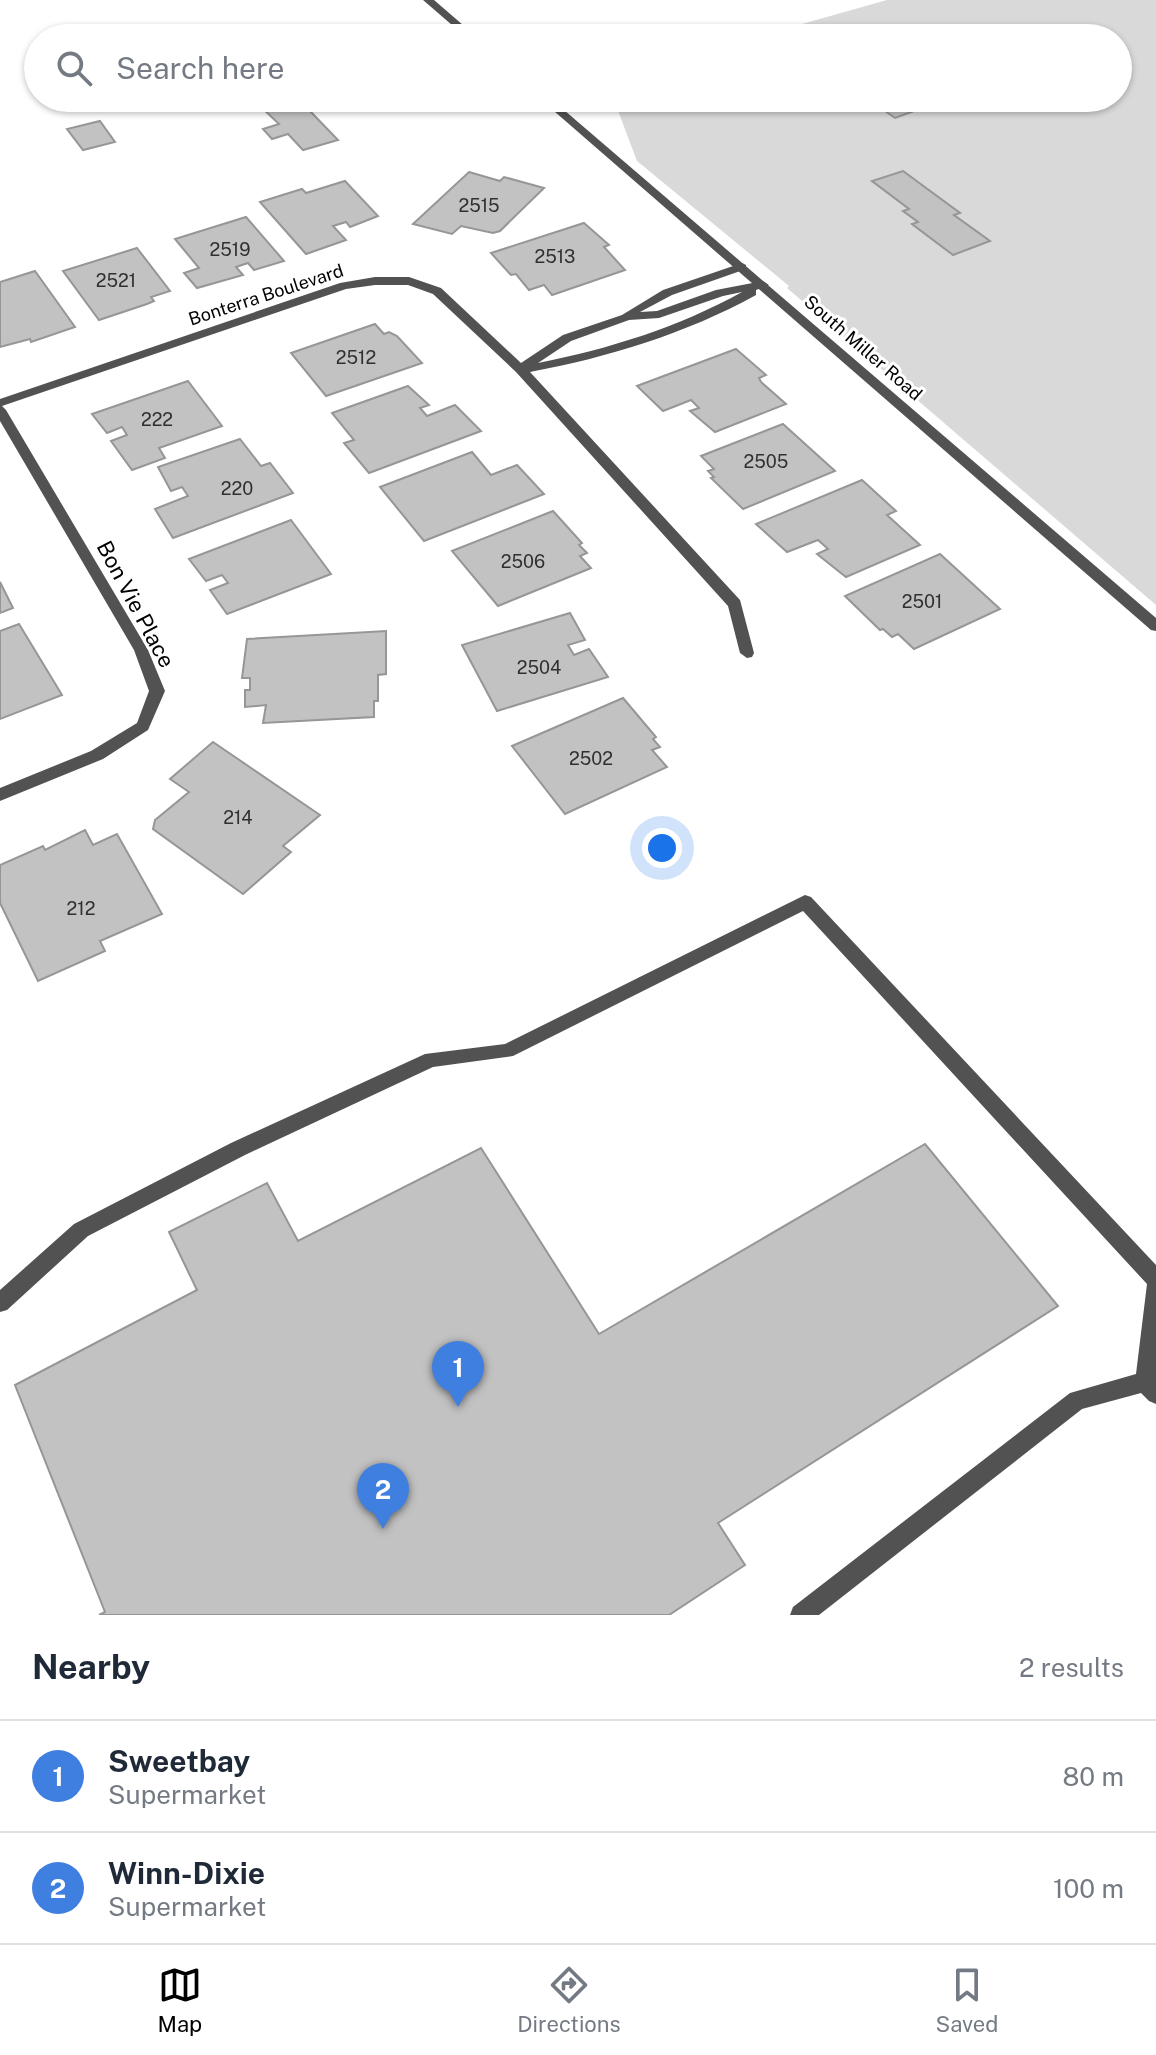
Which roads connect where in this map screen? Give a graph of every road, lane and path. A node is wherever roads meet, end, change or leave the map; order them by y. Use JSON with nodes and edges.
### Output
{"nodes":[{"id":1,"x":428,"y":0,"type":"edge"},
{"id":2,"x":456,"y":24,"type":"edge"},
{"id":3,"x":560,"y":112,"type":"edge"},
{"id":4,"x":742,"y":267,"type":"junction"},
{"id":5,"x":763,"y":285,"type":"junction"},
{"id":6,"x":627,"y":317,"type":"junction"},
{"id":7,"x":520,"y":369,"type":"junction"},
{"id":8,"x":0,"y":403,"type":"edge"},
{"id":9,"x":0,"y":410,"type":"edge"},
{"id":10,"x":1156,"y":626,"type":"edge"},
{"id":11,"x":747,"y":653,"type":"dead end"},
{"id":12,"x":0,"y":795,"type":"edge"},
{"id":13,"x":1156,"y":1279,"type":"edge"},
{"id":14,"x":1156,"y":1286,"type":"edge"},
{"id":15,"x":0,"y":1303,"type":"edge"},
{"id":16,"x":1151,"y":1388,"type":"edge"},
{"id":17,"x":801,"y":1615,"type":"edge"}],
"edges":[{"from":1,"to":2,"type":"street"},
{"from":3,"to":4,"type":"street","name":"South Miller Road"},
{"from":4,"to":5,"type":"street","name":"South Miller Road"},
{"from":4,"to":6,"type":"street"},
{"from":5,"to":6,"type":"street"},
{"from":5,"to":7,"type":"street"},
{"from":5,"to":10,"type":"street","name":"South Miller Road"},
{"from":6,"to":7,"type":"street"},
{"from":7,"to":8,"type":"street","name":"Bonterra Boulevard"},
{"from":7,"to":11,"type":"street","name":"Bonterra Boulevard"},
{"from":9,"to":12,"type":"street","name":"Bon Vie Place"},
{"from":13,"to":15,"type":"street"},
{"from":14,"to":16,"type":"street"},
{"from":16,"to":17,"type":"street"}]}
